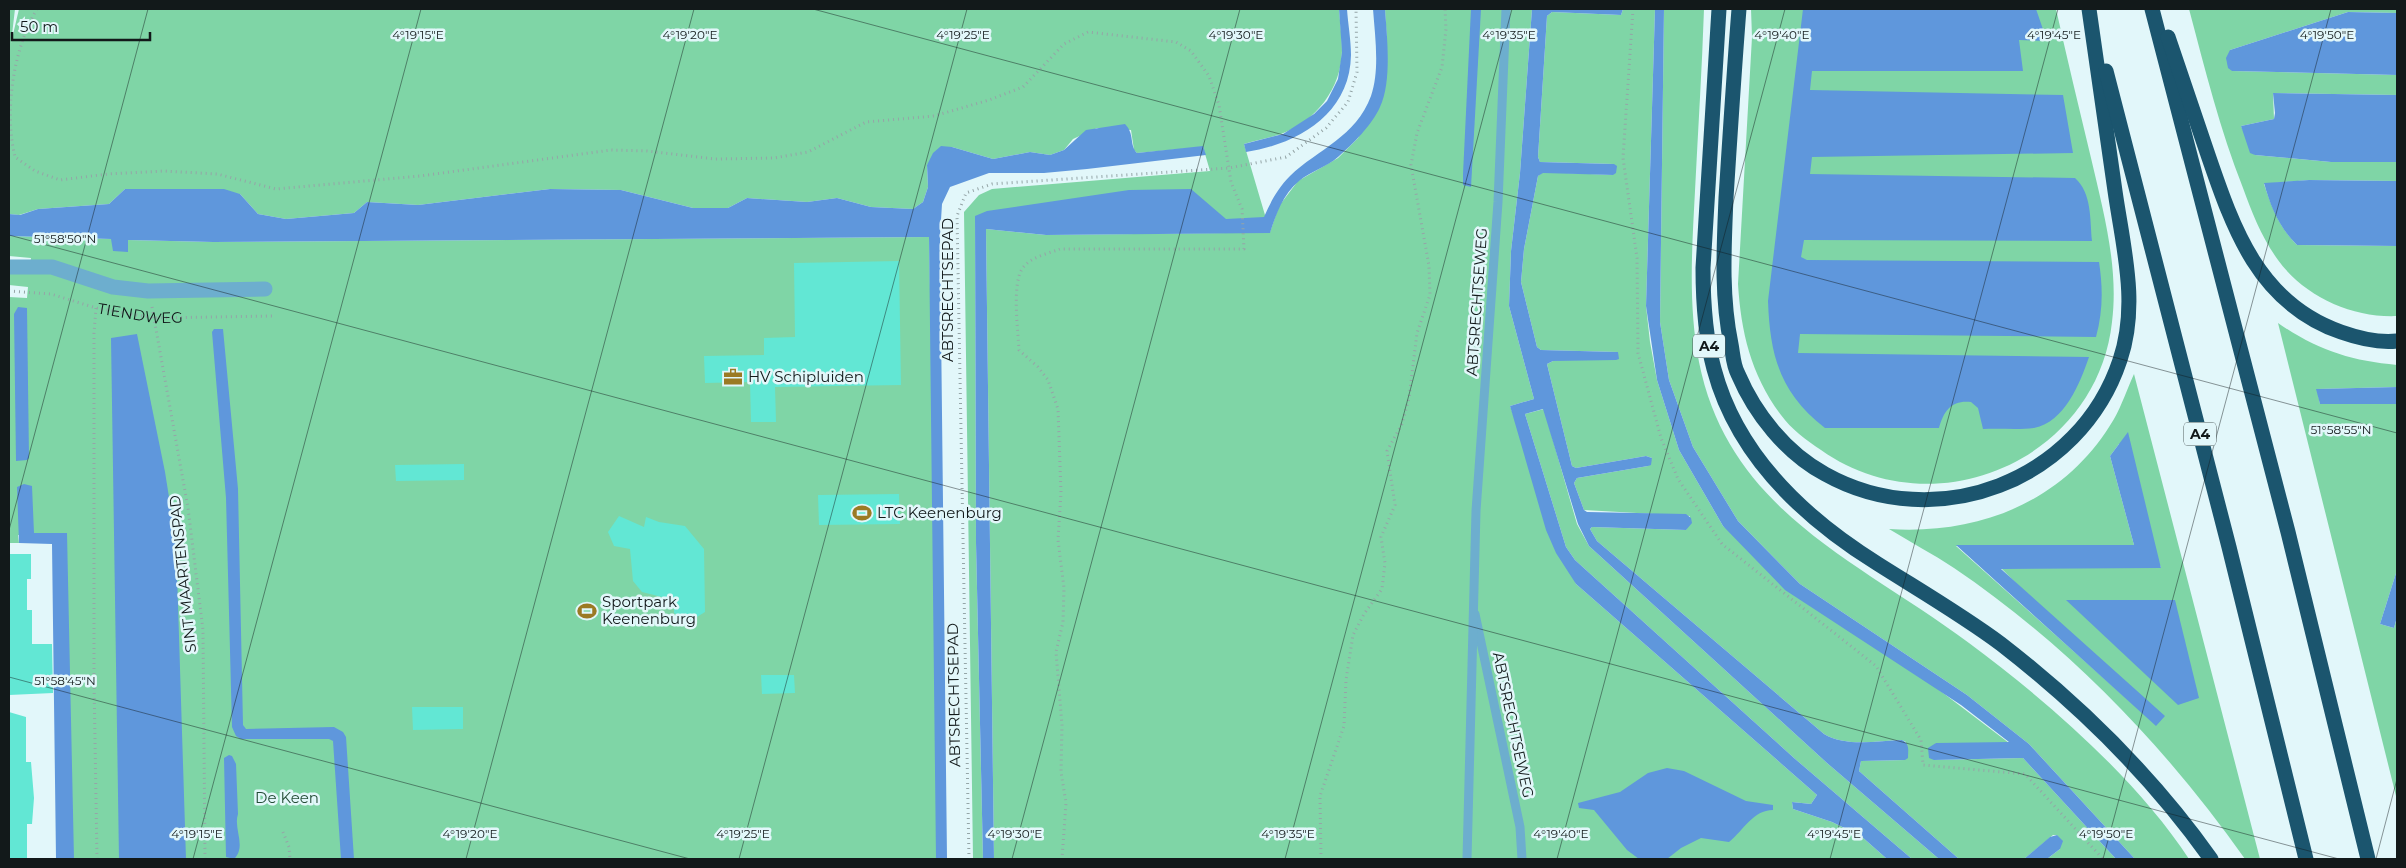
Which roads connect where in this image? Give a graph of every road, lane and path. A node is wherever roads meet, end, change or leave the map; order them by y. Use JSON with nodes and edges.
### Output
{"nodes":[{"id":1,"x":37,"y":9,"type":"edge"},
{"id":2,"x":1356,"y":9,"type":"edge"},
{"id":3,"x":1445,"y":9,"type":"edge"},
{"id":4,"x":1506,"y":9,"type":"edge"},
{"id":5,"x":1719,"y":9,"type":"edge"},
{"id":6,"x":1739,"y":9,"type":"edge"},
{"id":7,"x":2090,"y":9,"type":"edge"},
{"id":8,"x":2152,"y":9,"type":"edge"},
{"id":9,"x":2159,"y":9,"type":"edge"},
{"id":10,"x":1228,"y":168,"type":"junction"},
{"id":11,"x":9,"y":267,"type":"edge"},
{"id":12,"x":265,"y":289,"type":"dead end"},
{"id":13,"x":9,"y":291,"type":"edge"},
{"id":14,"x":96,"y":308,"type":"junction"},
{"id":15,"x":274,"y":316,"type":"dead end"},
{"id":16,"x":154,"y":318,"type":"junction"},
{"id":17,"x":2397,"y":341,"type":"edge"},
{"id":18,"x":1472,"y":596,"type":"junction"},
{"id":19,"x":283,"y":832,"type":"dead end"},
{"id":20,"x":97,"y":859,"type":"edge"},
{"id":21,"x":205,"y":859,"type":"edge"},
{"id":22,"x":290,"y":859,"type":"edge"},
{"id":23,"x":969,"y":859,"type":"edge"},
{"id":24,"x":1062,"y":859,"type":"edge"},
{"id":25,"x":1321,"y":859,"type":"edge"},
{"id":26,"x":1467,"y":859,"type":"edge"},
{"id":27,"x":1522,"y":859,"type":"edge"},
{"id":28,"x":2211,"y":859,"type":"edge"},
{"id":29,"x":2306,"y":859,"type":"edge"},
{"id":30,"x":2368,"y":859,"type":"edge"}],
"edges":[{"from":1,"to":10,"type":"path"},
{"from":2,"to":10,"type":"path","name":"ABTSRECHTSEPAD"},
{"from":3,"to":25,"type":"path"},
{"from":4,"to":18,"type":"lane","name":"ABTSRECHTSEWEG"},
{"from":5,"to":28,"type":"highway","number":"A4"},
{"from":6,"to":7,"type":"highway","number":"A4"},
{"from":7,"to":29,"type":"highway","number":"A4"},
{"from":8,"to":30,"type":"highway"},
{"from":9,"to":17,"type":"highway"},
{"from":10,"to":23,"type":"path","name":"ABTSRECHTSEPAD"},
{"from":10,"to":24,"type":"path"},
{"from":11,"to":12,"type":"street","name":"TIENDWEG"},
{"from":13,"to":14,"type":"path","name":"TIENDWEG"},
{"from":14,"to":16,"type":"path","name":"TIENDWEG"},
{"from":14,"to":20,"type":"path"},
{"from":15,"to":16,"type":"path","name":"TIENDWEG"},
{"from":16,"to":21,"type":"path","name":"SINT MAARTENSPAD"},
{"from":18,"to":26,"type":"lane","name":"ABTSRECHTSEWEG"},
{"from":18,"to":27,"type":"lane","name":"ABTSRECHTSEWEG"},
{"from":19,"to":22,"type":"path"}]}
